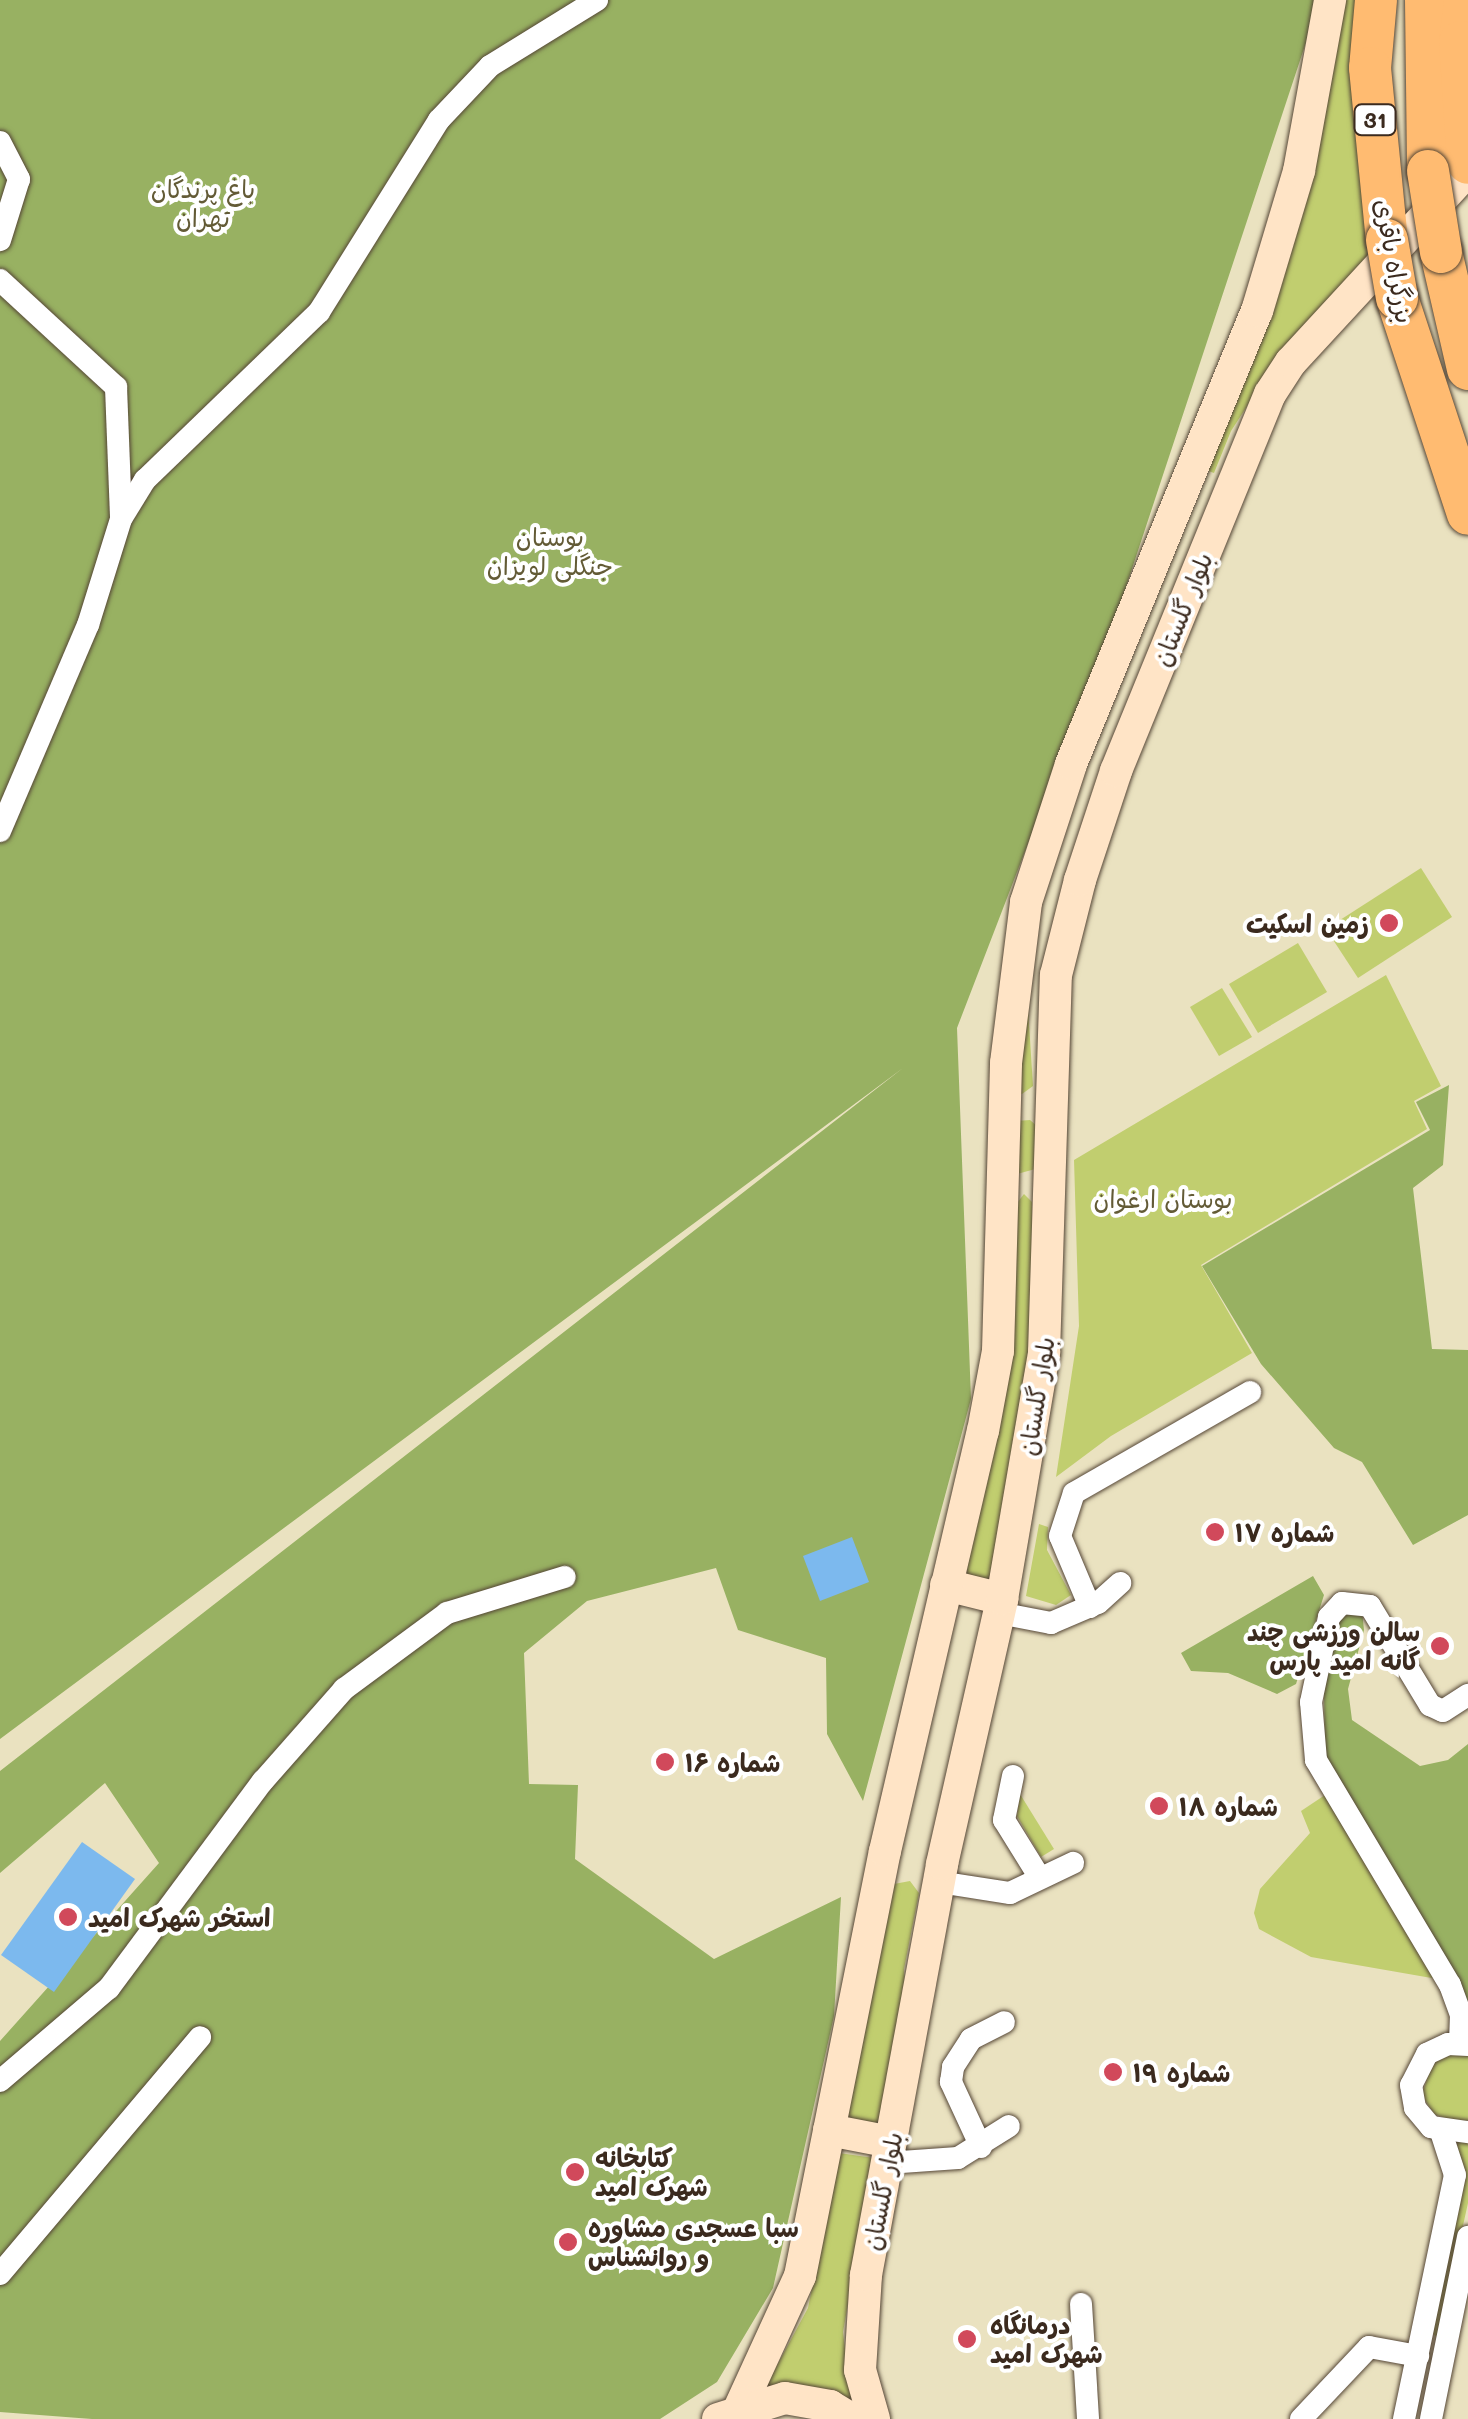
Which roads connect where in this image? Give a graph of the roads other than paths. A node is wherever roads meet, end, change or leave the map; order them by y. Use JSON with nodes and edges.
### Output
{"nodes":[{"id":1,"x":598,"y":0,"type":"edge"},
{"id":2,"x":1330,"y":0,"type":"edge"},
{"id":3,"x":1376,"y":0,"type":"edge"},
{"id":4,"x":1426,"y":0,"type":"edge"},
{"id":5,"x":1465,"y":0,"type":"edge"},
{"id":6,"x":0,"y":142,"type":"edge"},
{"id":7,"x":1457,"y":159,"type":"edge"},
{"id":8,"x":0,"y":240,"type":"edge"},
{"id":9,"x":0,"y":280,"type":"edge"},
{"id":10,"x":1468,"y":370,"type":"edge"},
{"id":11,"x":1192,"y":470,"type":"junction"},
{"id":12,"x":1229,"y":494,"type":"junction"},
{"id":13,"x":1468,"y":514,"type":"edge"},
{"id":14,"x":120,"y":519,"type":"junction"},
{"id":15,"x":0,"y":832,"type":"edge"},
{"id":16,"x":1048,"y":1181,"type":"junction"},
{"id":17,"x":1001,"y":1182,"type":"junction"},
{"id":18,"x":1250,"y":1392,"type":"dead end"},
{"id":19,"x":565,"y":1578,"type":"dead end"},
{"id":20,"x":946,"y":1584,"type":"junction"},
{"id":21,"x":1124,"y":1590,"type":"dead end"},
{"id":22,"x":1094,"y":1605,"type":"junction"},
{"id":23,"x":1001,"y":1606,"type":"junction"},
{"id":24,"x":1468,"y":1695,"type":"edge"},
{"id":25,"x":1013,"y":1776,"type":"dead end"},
{"id":26,"x":886,"y":1851,"type":"junction"},
{"id":27,"x":1069,"y":1858,"type":"dead end"},
{"id":28,"x":940,"y":1873,"type":"junction"},
{"id":29,"x":1044,"y":1876,"type":"junction"},
{"id":30,"x":1004,"y":2022,"type":"dead end"},
{"id":31,"x":200,"y":2038,"type":"dead end"},
{"id":32,"x":1464,"y":2044,"type":"edge"},
{"id":33,"x":0,"y":2081,"type":"edge"},
{"id":34,"x":829,"y":2130,"type":"junction"},
{"id":35,"x":1012,"y":2131,"type":"dead end"},
{"id":36,"x":1441,"y":2132,"type":"junction"},
{"id":37,"x":1468,"y":2132,"type":"edge"},
{"id":38,"x":984,"y":2145,"type":"junction"},
{"id":39,"x":889,"y":2152,"type":"junction"},
{"id":40,"x":1468,"y":2237,"type":"edge"},
{"id":41,"x":0,"y":2274,"type":"edge"},
{"id":42,"x":1081,"y":2304,"type":"dead end"},
{"id":43,"x":1418,"y":2356,"type":"junction"},
{"id":44,"x":729,"y":2413,"type":"edge"},
{"id":45,"x":852,"y":2419,"type":"edge"},
{"id":46,"x":874,"y":2419,"type":"edge"},
{"id":47,"x":1088,"y":2419,"type":"edge"},
{"id":48,"x":1301,"y":2419,"type":"edge"},
{"id":49,"x":1404,"y":2419,"type":"edge"},
{"id":50,"x":1431,"y":2419,"type":"edge"}],
"edges":[{"from":1,"to":14,"type":"street"},
{"from":2,"to":11,"type":"main road","name":"بلوار گلستان"},
{"from":3,"to":13,"type":"highway","name":"بزرگراه باقری","number":"31","bridge":true},
{"from":4,"to":7,"type":"highway","name":"بزرگراه باقری","number":"31"},
{"from":5,"to":7,"type":"highway"},
{"from":6,"to":8,"type":"street"},
{"from":7,"to":10,"type":"highway","name":"بزرگراه باقری","number":"31","bridge":true},
{"from":7,"to":12,"type":"main road","name":"بلوار گلستان"},
{"from":9,"to":14,"type":"street"},
{"from":11,"to":12,"type":"main road"},
{"from":11,"to":17,"type":"main road","name":"بلوار گلستان"},
{"from":12,"to":16,"type":"main road","name":"بلوار گلستان"},
{"from":14,"to":15,"type":"street"},
{"from":16,"to":17,"type":"main road"},
{"from":16,"to":23,"type":"main road","name":"بلوار گلستان"},
{"from":17,"to":20,"type":"main road","name":"بلوار گلستان"},
{"from":18,"to":22,"type":"street"},
{"from":19,"to":33,"type":"street"},
{"from":20,"to":23,"type":"main road"},
{"from":20,"to":26,"type":"main road","name":"بلوار گلستان"},
{"from":21,"to":22,"type":"street"},
{"from":22,"to":23,"type":"street"},
{"from":23,"to":28,"type":"main road","name":"بلوار گلستان"},
{"from":24,"to":32,"type":"street"},
{"from":25,"to":29,"type":"street"},
{"from":26,"to":28,"type":"main road"},
{"from":26,"to":34,"type":"main road","name":"بلوار گلستان"},
{"from":27,"to":29,"type":"street"},
{"from":28,"to":29,"type":"street"},
{"from":28,"to":39,"type":"main road","name":"بلوار گلستان"},
{"from":30,"to":38,"type":"street"},
{"from":31,"to":41,"type":"street"},
{"from":32,"to":36,"type":"street"},
{"from":34,"to":39,"type":"main road"},
{"from":34,"to":44,"type":"main road","name":"بلوار گلستان"},
{"from":35,"to":38,"type":"street"},
{"from":36,"to":37,"type":"street"},
{"from":36,"to":43,"type":"street"},
{"from":38,"to":39,"type":"street"},
{"from":39,"to":46,"type":"main road","name":"بلوار گلستان"},
{"from":40,"to":50,"type":"street"},
{"from":42,"to":47,"type":"street"},
{"from":43,"to":48,"type":"street"},
{"from":43,"to":49,"type":"street"},
{"from":44,"to":45,"type":"main road"}]}
